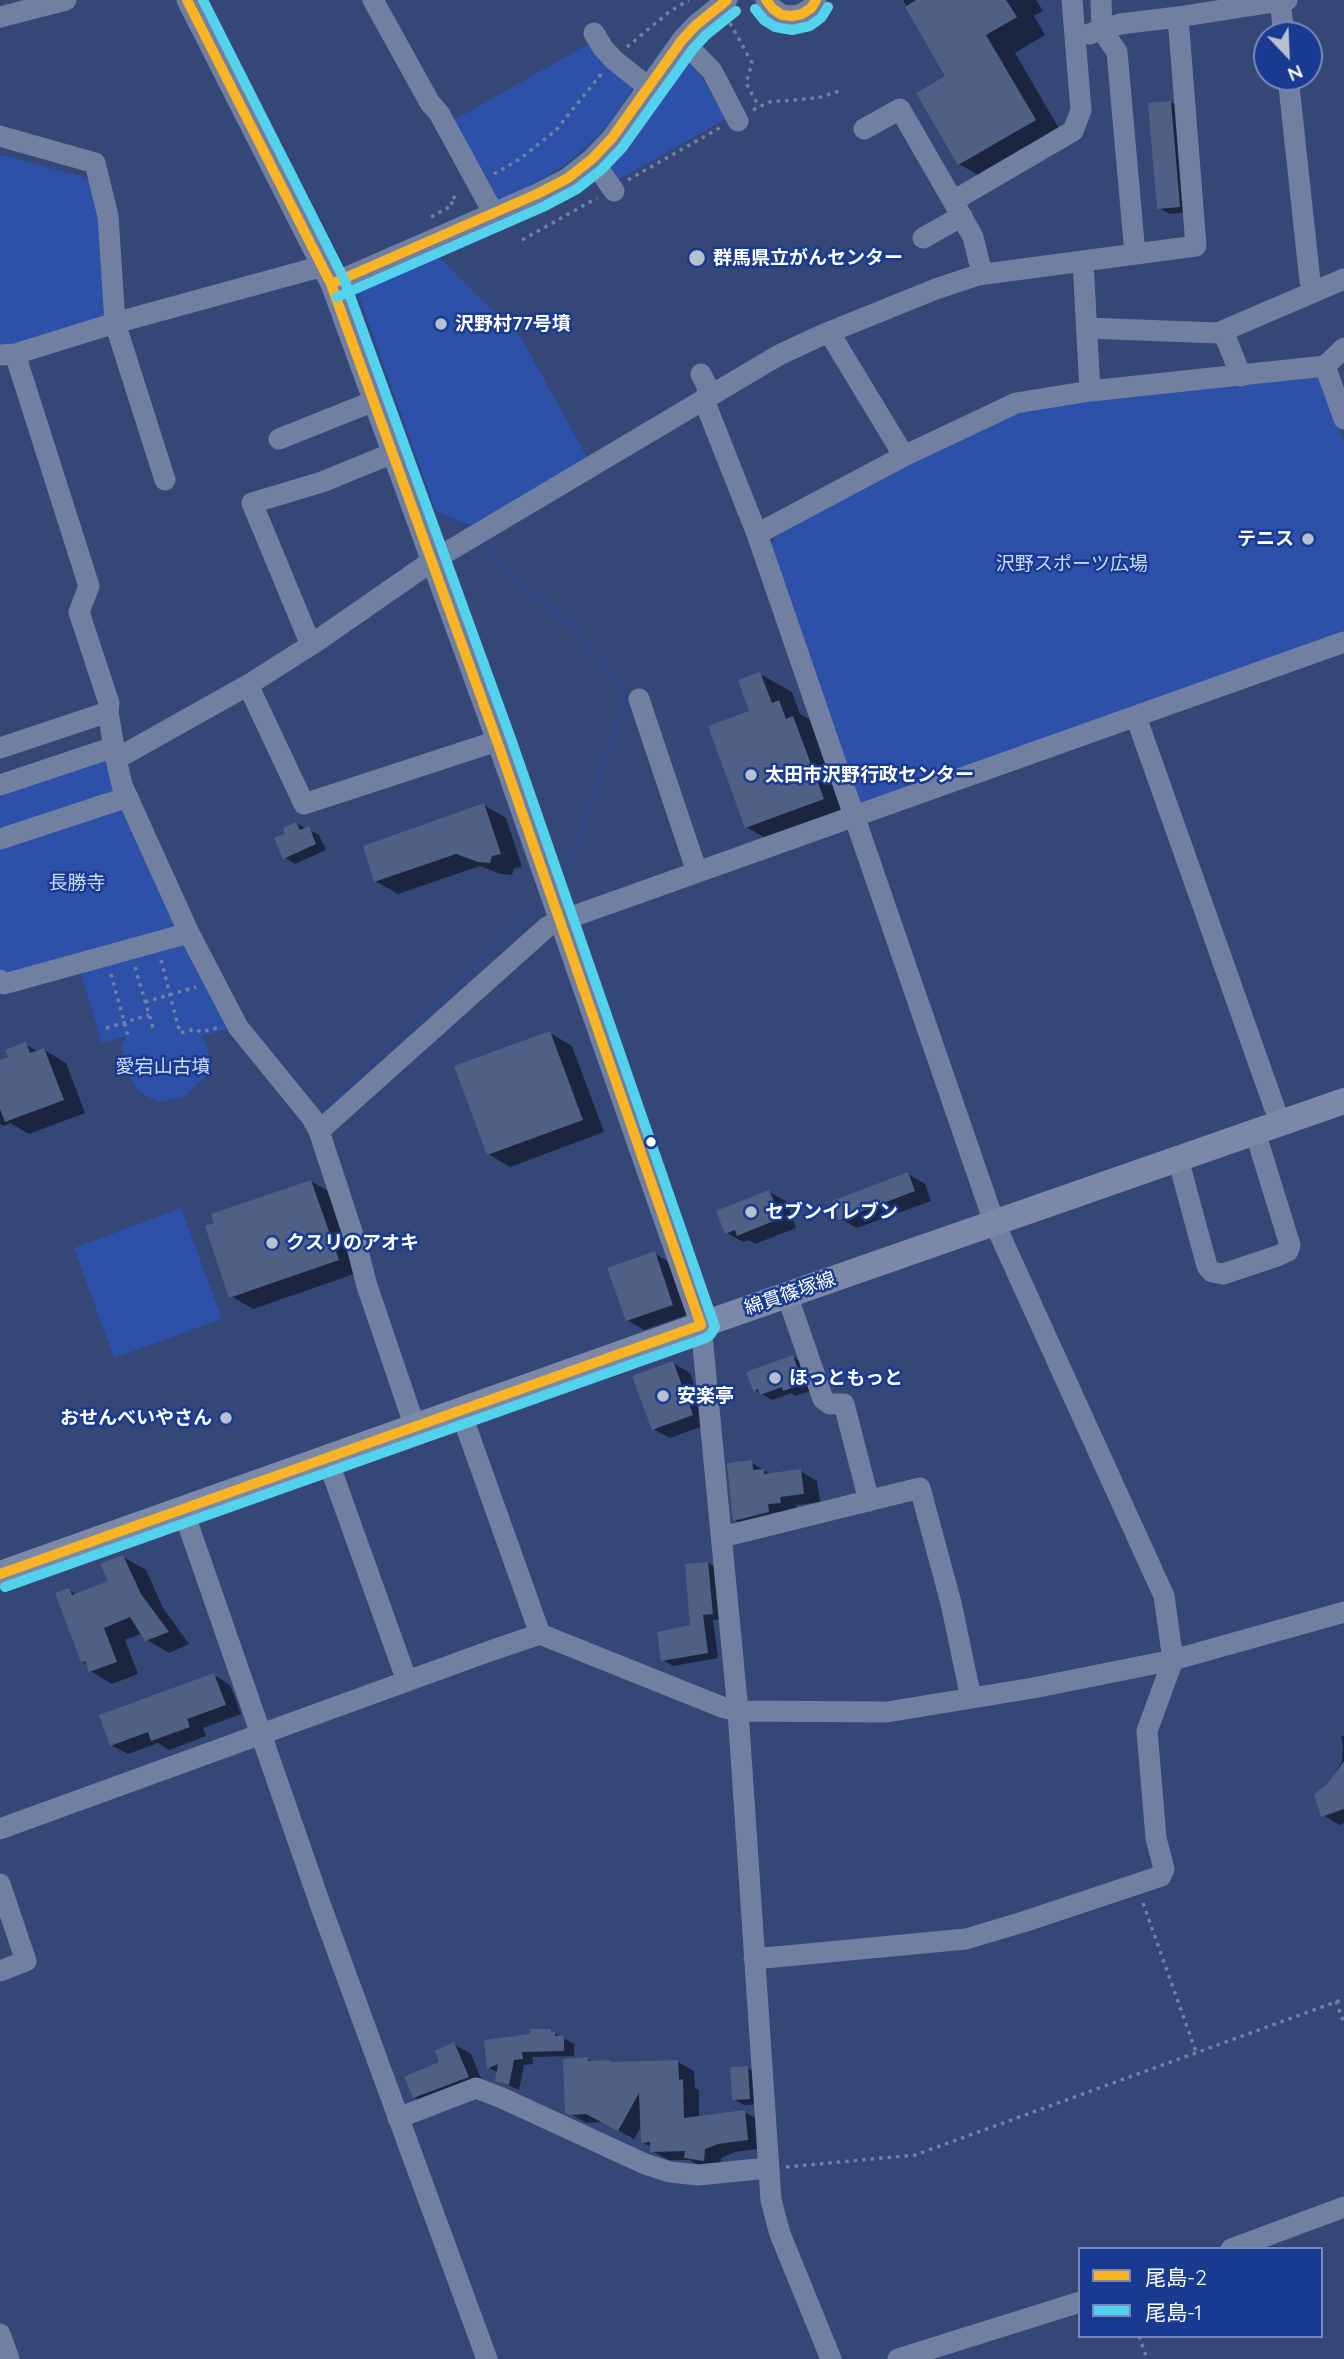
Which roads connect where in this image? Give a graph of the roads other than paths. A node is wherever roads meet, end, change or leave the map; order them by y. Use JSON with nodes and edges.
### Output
{"nodes":[{"id":1,"x":66,"y":0,"type":"edge"},
{"id":2,"x":187,"y":0,"type":"edge"},
{"id":3,"x":373,"y":0,"type":"edge"},
{"id":4,"x":766,"y":0,"type":"edge"},
{"id":5,"x":816,"y":0,"type":"edge"},
{"id":6,"x":1072,"y":0,"type":"edge"},
{"id":7,"x":1101,"y":0,"type":"edge"},
{"id":8,"x":1283,"y":1,"type":"edge"},
{"id":9,"x":724,"y":3,"type":"edge"},
{"id":10,"x":0,"y":17,"type":"edge"},
{"id":11,"x":1178,"y":17,"type":"junction"},
{"id":12,"x":1284,"y":21,"type":"edge"},
{"id":13,"x":1102,"y":30,"type":"junction"},
{"id":14,"x":594,"y":33,"type":"dead end"},
{"id":15,"x":1075,"y":38,"type":"junction"},
{"id":16,"x":682,"y":40,"type":"junction"},
{"id":17,"x":648,"y":87,"type":"junction"},
{"id":18,"x":1290,"y":91,"type":"edge"},
{"id":19,"x":738,"y":119,"type":"road end"},
{"id":20,"x":864,"y":128,"type":"dead end"},
{"id":21,"x":0,"y":136,"type":"edge"},
{"id":22,"x":592,"y":159,"type":"junction"},
{"id":23,"x":613,"y":190,"type":"road end"},
{"id":24,"x":957,"y":208,"type":"junction"},
{"id":25,"x":494,"y":214,"type":"junction"},
{"id":26,"x":923,"y":238,"type":"dead end"},
{"id":27,"x":1135,"y":254,"type":"junction"},
{"id":28,"x":1083,"y":261,"type":"junction"},
{"id":29,"x":327,"y":275,"type":"junction"},
{"id":30,"x":978,"y":275,"type":"junction"},
{"id":31,"x":1344,"y":279,"type":"edge"},
{"id":32,"x":1314,"y":292,"type":"junction"},
{"id":33,"x":115,"y":323,"type":"junction"},
{"id":34,"x":1087,"y":328,"type":"junction"},
{"id":35,"x":1223,"y":331,"type":"junction"},
{"id":36,"x":829,"y":332,"type":"junction"},
{"id":37,"x":1344,"y":348,"type":"edge"},
{"id":38,"x":8,"y":355,"type":"edge"},
{"id":39,"x":1325,"y":366,"type":"junction"},
{"id":40,"x":701,"y":374,"type":"dead end"},
{"id":41,"x":1241,"y":376,"type":"junction"},
{"id":42,"x":1090,"y":391,"type":"junction"},
{"id":43,"x":704,"y":400,"type":"junction"},
{"id":44,"x":374,"y":401,"type":"junction"},
{"id":45,"x":1344,"y":419,"type":"edge"},
{"id":46,"x":279,"y":439,"type":"dead end"},
{"id":47,"x":393,"y":453,"type":"junction"},
{"id":48,"x":904,"y":456,"type":"junction"},
{"id":49,"x":165,"y":480,"type":"dead end"},
{"id":50,"x":757,"y":534,"type":"junction"},
{"id":51,"x":432,"y":561,"type":"junction"},
{"id":52,"x":1344,"y":642,"type":"edge"},
{"id":53,"x":311,"y":645,"type":"junction"},
{"id":54,"x":248,"y":685,"type":"junction"},
{"id":55,"x":639,"y":699,"type":"dead end"},
{"id":56,"x":108,"y":712,"type":"junction"},
{"id":57,"x":1136,"y":717,"type":"junction"},
{"id":58,"x":497,"y":741,"type":"junction"},
{"id":59,"x":0,"y":748,"type":"edge"},
{"id":60,"x":115,"y":752,"type":"junction"},
{"id":61,"x":0,"y":785,"type":"edge"},
{"id":62,"x":128,"y":797,"type":"junction"},
{"id":63,"x":854,"y":816,"type":"junction"},
{"id":64,"x":0,"y":839,"type":"edge"},
{"id":65,"x":697,"y":872,"type":"junction"},
{"id":66,"x":560,"y":921,"type":"junction"},
{"id":67,"x":189,"y":933,"type":"junction"},
{"id":68,"x":0,"y":980,"type":"edge"},
{"id":69,"x":1343,"y":1105,"type":"edge"},
{"id":70,"x":1280,"y":1123,"type":"junction"},
{"id":71,"x":319,"y":1130,"type":"junction"},
{"id":72,"x":1255,"y":1132,"type":"junction"},
{"id":73,"x":1178,"y":1159,"type":"junction"},
{"id":74,"x":995,"y":1222,"type":"junction"},
{"id":75,"x":788,"y":1294,"type":"junction"},
{"id":76,"x":701,"y":1325,"type":"junction"},
{"id":77,"x":460,"y":1410,"type":"junction"},
{"id":78,"x":415,"y":1427,"type":"junction"},
{"id":79,"x":327,"y":1458,"type":"junction"},
{"id":80,"x":869,"y":1501,"type":"junction"},
{"id":81,"x":183,"y":1510,"type":"junction"},
{"id":82,"x":722,"y":1537,"type":"junction"},
{"id":83,"x":0,"y":1574,"type":"edge"},
{"id":84,"x":1344,"y":1612,"type":"edge"},
{"id":85,"x":540,"y":1634,"type":"junction"},
{"id":86,"x":1173,"y":1660,"type":"junction"},
{"id":87,"x":407,"y":1681,"type":"junction"},
{"id":88,"x":971,"y":1698,"type":"junction"},
{"id":89,"x":738,"y":1711,"type":"junction"},
{"id":90,"x":262,"y":1735,"type":"junction"},
{"id":91,"x":0,"y":1829,"type":"edge"},
{"id":92,"x":0,"y":1884,"type":"edge"},
{"id":93,"x":754,"y":1959,"type":"junction"},
{"id":94,"x":0,"y":1971,"type":"edge"},
{"id":95,"x":398,"y":2118,"type":"junction"},
{"id":96,"x":768,"y":2168,"type":"junction"},
{"id":97,"x":1344,"y":2207,"type":"edge"},
{"id":98,"x":1236,"y":2247,"type":"edge"},
{"id":99,"x":1078,"y":2303,"type":"edge"},
{"id":100,"x":0,"y":2334,"type":"edge"},
{"id":101,"x":9,"y":2359,"type":"edge"},
{"id":102,"x":487,"y":2359,"type":"edge"},
{"id":103,"x":831,"y":2359,"type":"edge"},
{"id":104,"x":898,"y":2359,"type":"edge"}],
"edges":[{"from":1,"to":10,"type":"street"},
{"from":2,"to":29,"type":"street"},
{"from":3,"to":25,"type":"street"},
{"from":4,"to":5,"type":"street"},
{"from":6,"to":15,"type":"street"},
{"from":7,"to":13,"type":"street"},
{"from":8,"to":11,"type":"street"},
{"from":8,"to":12,"type":"street"},
{"from":9,"to":16,"type":"street"},
{"from":11,"to":13,"type":"street"},
{"from":11,"to":27,"type":"street"},
{"from":13,"to":15,"type":"street"},
{"from":13,"to":27,"type":"street"},
{"from":14,"to":17,"type":"street"},
{"from":15,"to":24,"type":"street"},
{"from":16,"to":17,"type":"street"},
{"from":16,"to":19,"type":"street"},
{"from":17,"to":22,"type":"street"},
{"from":18,"to":32,"type":"street"},
{"from":20,"to":24,"type":"street"},
{"from":21,"to":33,"type":"street"},
{"from":22,"to":23,"type":"street"},
{"from":22,"to":25,"type":"street"},
{"from":24,"to":26,"type":"street"},
{"from":24,"to":30,"type":"street"},
{"from":25,"to":29,"type":"street"},
{"from":27,"to":28,"type":"street"},
{"from":28,"to":30,"type":"street"},
{"from":28,"to":34,"type":"street"},
{"from":29,"to":33,"type":"street"},
{"from":29,"to":44,"type":"street"},
{"from":30,"to":36,"type":"street"},
{"from":31,"to":32,"type":"street"},
{"from":32,"to":35,"type":"street"},
{"from":33,"to":38,"type":"street"},
{"from":33,"to":49,"type":"street"},
{"from":34,"to":35,"type":"street"},
{"from":34,"to":42,"type":"street"},
{"from":35,"to":41,"type":"street"},
{"from":36,"to":43,"type":"street"},
{"from":36,"to":48,"type":"street"},
{"from":37,"to":39,"type":"street"},
{"from":38,"to":56,"type":"street"},
{"from":39,"to":41,"type":"street"},
{"from":39,"to":45,"type":"street"},
{"from":40,"to":43,"type":"street"},
{"from":41,"to":42,"type":"street"},
{"from":42,"to":48,"type":"street"},
{"from":43,"to":50,"type":"street"},
{"from":43,"to":51,"type":"street"},
{"from":44,"to":46,"type":"street"},
{"from":44,"to":47,"type":"street"},
{"from":47,"to":51,"type":"street"},
{"from":47,"to":53,"type":"street"},
{"from":48,"to":50,"type":"street"},
{"from":50,"to":63,"type":"street"},
{"from":51,"to":53,"type":"street"},
{"from":51,"to":58,"type":"street"},
{"from":52,"to":57,"type":"street"},
{"from":53,"to":54,"type":"street"},
{"from":54,"to":58,"type":"street"},
{"from":54,"to":60,"type":"street"},
{"from":55,"to":65,"type":"street"},
{"from":56,"to":59,"type":"street"},
{"from":56,"to":60,"type":"street"},
{"from":57,"to":63,"type":"street"},
{"from":57,"to":70,"type":"street"},
{"from":58,"to":66,"type":"street"},
{"from":60,"to":61,"type":"street"},
{"from":60,"to":62,"type":"street"},
{"from":62,"to":64,"type":"street"},
{"from":62,"to":67,"type":"street"},
{"from":63,"to":65,"type":"street"},
{"from":63,"to":74,"type":"street"},
{"from":65,"to":66,"type":"street"},
{"from":66,"to":71,"type":"street"},
{"from":66,"to":76,"type":"street"},
{"from":67,"to":68,"type":"street"},
{"from":67,"to":71,"type":"street"},
{"from":69,"to":70,"type":"main road","name":"綿貫篠塚線"},
{"from":70,"to":72,"type":"main road","name":"綿貫篠塚線"},
{"from":71,"to":78,"type":"street"},
{"from":72,"to":73,"type":"main road","name":"綿貫篠塚線"},
{"from":72,"to":73,"type":"street"},
{"from":73,"to":74,"type":"main road","name":"綿貫篠塚線"},
{"from":74,"to":75,"type":"main road","name":"綿貫篠塚線"},
{"from":74,"to":86,"type":"street"},
{"from":75,"to":76,"type":"main road","name":"綿貫篠塚線"},
{"from":75,"to":80,"type":"street"},
{"from":76,"to":77,"type":"main road","name":"綿貫篠塚線"},
{"from":76,"to":82,"type":"street"},
{"from":77,"to":78,"type":"main road","name":"綿貫篠塚線"},
{"from":77,"to":85,"type":"street"},
{"from":78,"to":79,"type":"main road","name":"綿貫篠塚線"},
{"from":79,"to":81,"type":"main road","name":"綿貫篠塚線"},
{"from":79,"to":87,"type":"street"},
{"from":80,"to":82,"type":"street"},
{"from":80,"to":88,"type":"street"},
{"from":81,"to":83,"type":"main road","name":"綿貫篠塚線"},
{"from":81,"to":90,"type":"street"},
{"from":82,"to":89,"type":"street"},
{"from":84,"to":86,"type":"street"},
{"from":85,"to":87,"type":"street"},
{"from":85,"to":89,"type":"street"},
{"from":86,"to":88,"type":"street"},
{"from":86,"to":93,"type":"street"},
{"from":87,"to":90,"type":"street"},
{"from":88,"to":89,"type":"street"},
{"from":89,"to":93,"type":"street"},
{"from":90,"to":91,"type":"street"},
{"from":90,"to":95,"type":"street"},
{"from":92,"to":94,"type":"street"},
{"from":93,"to":96,"type":"street"},
{"from":95,"to":96,"type":"street"},
{"from":95,"to":102,"type":"street"},
{"from":96,"to":103,"type":"street"},
{"from":97,"to":98,"type":"street"},
{"from":99,"to":104,"type":"street"},
{"from":100,"to":101,"type":"street"}]}
